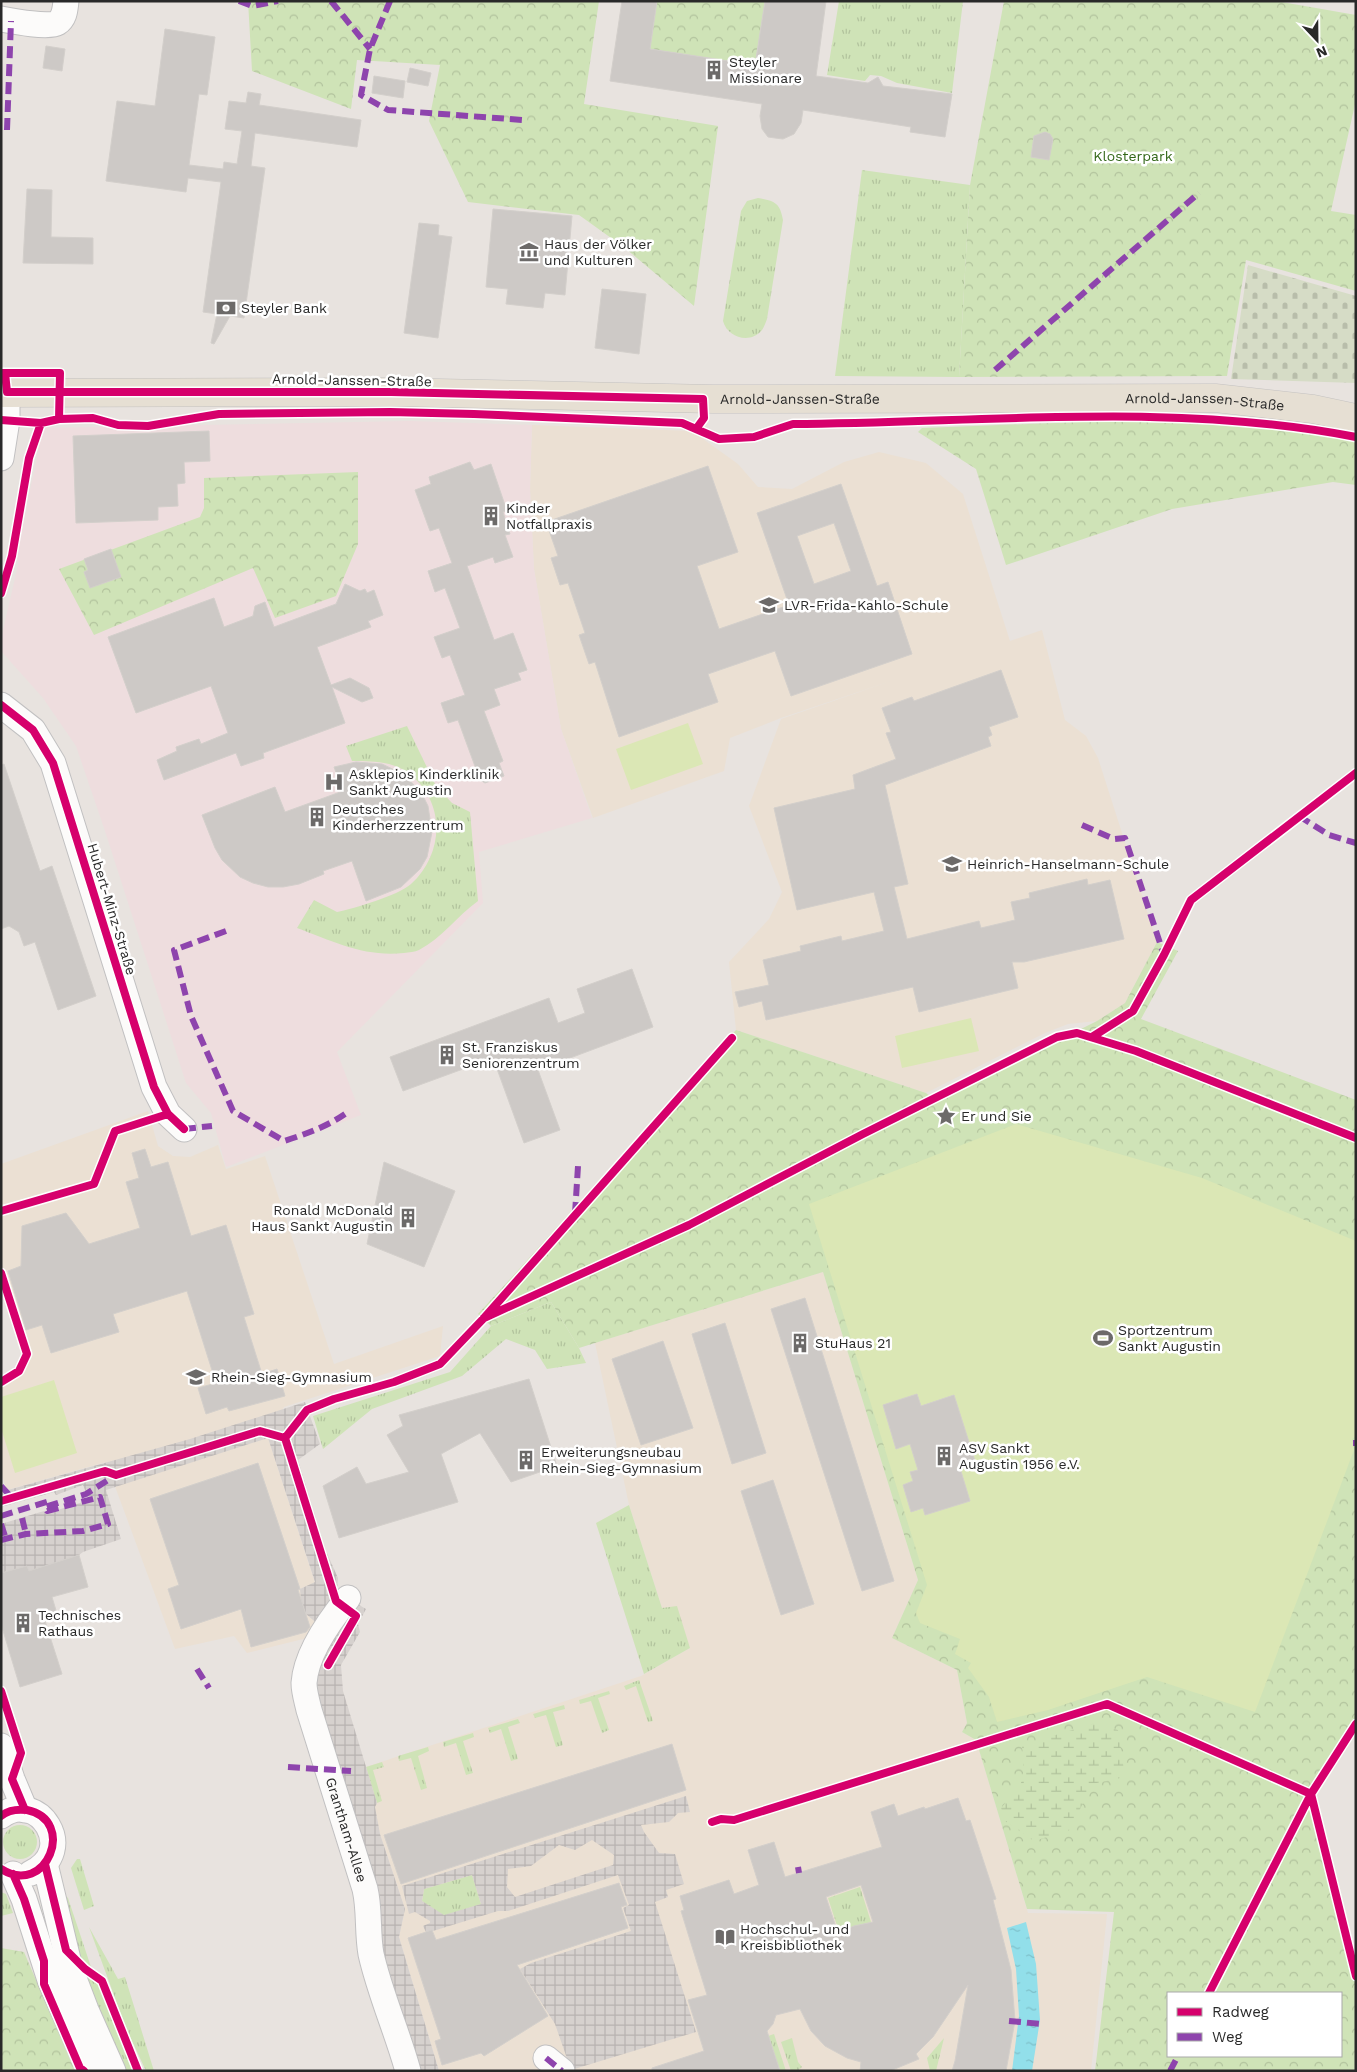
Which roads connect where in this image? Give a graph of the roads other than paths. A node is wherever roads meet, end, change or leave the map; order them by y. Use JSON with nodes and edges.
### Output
{"nodes":[{"id":1,"x":61,"y":12,"type":"edge"},
{"id":2,"x":1,"y":19,"type":"edge"},
{"id":3,"x":4,"y":393,"type":"edge"},
{"id":4,"x":1356,"y":418,"type":"edge"},
{"id":5,"x":1,"y":458,"type":"edge"},
{"id":6,"x":1,"y":705,"type":"edge"},
{"id":7,"x":184,"y":1129,"type":"dead end"},
{"id":8,"x":348,"y":1598,"type":"dead end"},
{"id":9,"x":1,"y":1746,"type":"edge"},
{"id":10,"x":13,"y":1813,"type":"edge"},
{"id":11,"x":45,"y":1864,"type":"junction"},
{"id":12,"x":7,"y":1871,"type":"edge"},
{"id":13,"x":90,"y":2071,"type":"edge"},
{"id":14,"x":113,"y":2071,"type":"edge"},
{"id":15,"x":408,"y":2071,"type":"edge"}],
"edges":[{"from":1,"to":2,"type":"street"},
{"from":3,"to":4,"type":"main road","name":"Arnold-Janssen-Straße"},
{"from":3,"to":5,"type":"street"},
{"from":6,"to":7,"type":"street","name":"Hubert-Minz-Straße"},
{"from":8,"to":15,"type":"street","name":"Grantham-Allee"},
{"from":9,"to":10,"type":"street"},
{"from":10,"to":11,"type":"street"},
{"from":11,"to":12,"type":"street"},
{"from":11,"to":14,"type":"street"},
{"from":12,"to":13,"type":"street"}]}
